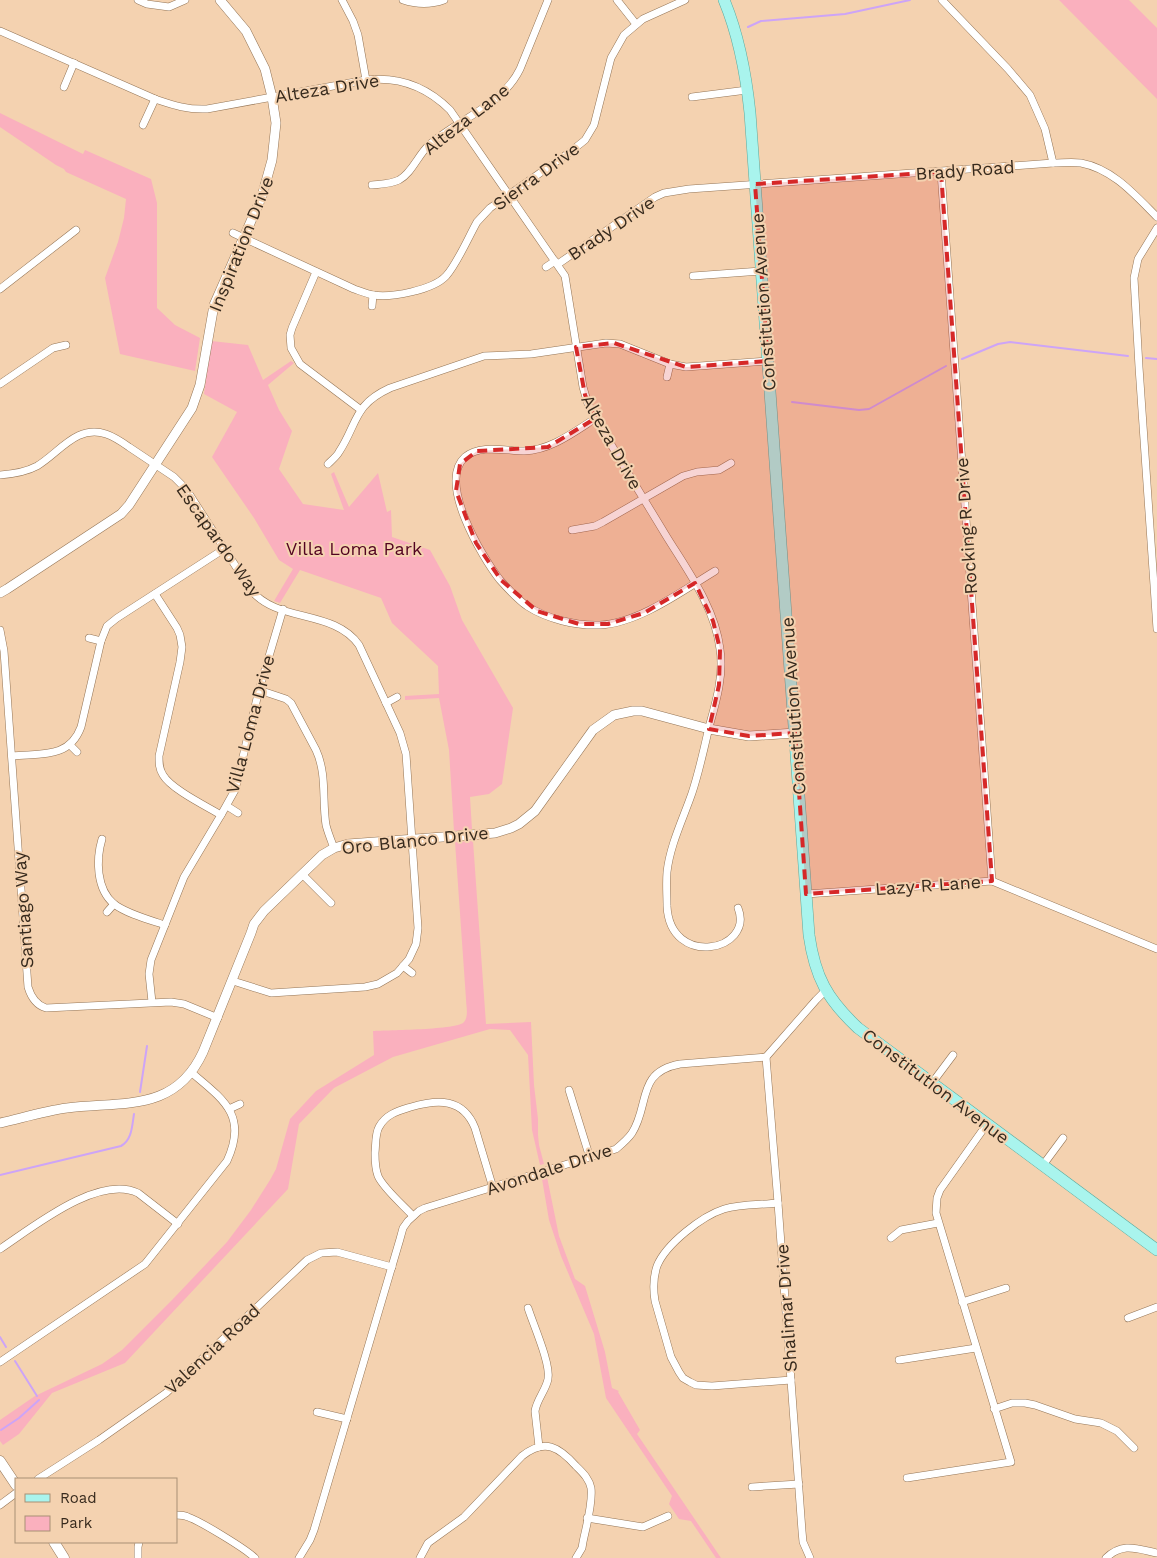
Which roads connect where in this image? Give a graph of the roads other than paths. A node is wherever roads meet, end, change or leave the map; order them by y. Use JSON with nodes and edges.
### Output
{"nodes":[{"id":1,"x":138,"y":0,"type":"edge"},
{"id":2,"x":186,"y":0,"type":"edge"},
{"id":3,"x":220,"y":0,"type":"edge"},
{"id":4,"x":343,"y":0,"type":"edge"},
{"id":5,"x":403,"y":0,"type":"edge"},
{"id":6,"x":444,"y":0,"type":"edge"},
{"id":7,"x":548,"y":0,"type":"edge"},
{"id":8,"x":617,"y":0,"type":"edge"},
{"id":9,"x":685,"y":0,"type":"edge"},
{"id":10,"x":724,"y":0,"type":"edge"},
{"id":11,"x":942,"y":0,"type":"edge"},
{"id":12,"x":636,"y":24,"type":"junction"},
{"id":13,"x":0,"y":31,"type":"edge"},
{"id":14,"x":74,"y":63,"type":"junction"},
{"id":15,"x":366,"y":80,"type":"junction"},
{"id":16,"x":64,"y":87,"type":"dead end"},
{"id":17,"x":747,"y":90,"type":"junction"},
{"id":18,"x":272,"y":97,"type":"junction"},
{"id":19,"x":692,"y":97,"type":"dead end"},
{"id":20,"x":155,"y":99,"type":"junction"},
{"id":21,"x":459,"y":124,"type":"junction"},
{"id":22,"x":143,"y":125,"type":"dead end"},
{"id":23,"x":1053,"y":163,"type":"junction"},
{"id":24,"x":941,"y":172,"type":"junction"},
{"id":25,"x":755,"y":184,"type":"junction"},
{"id":26,"x":372,"y":186,"type":"dead end"},
{"id":27,"x":509,"y":195,"type":"junction"},
{"id":28,"x":1157,"y":217,"type":"edge"},
{"id":29,"x":1157,"y":228,"type":"edge"},
{"id":30,"x":76,"y":230,"type":"dead end"},
{"id":31,"x":233,"y":233,"type":"dead end"},
{"id":32,"x":243,"y":238,"type":"junction"},
{"id":33,"x":556,"y":262,"type":"junction"},
{"id":34,"x":546,"y":267,"type":"dead end"},
{"id":35,"x":761,"y":271,"type":"junction"},
{"id":36,"x":316,"y":272,"type":"junction"},
{"id":37,"x":692,"y":276,"type":"dead end"},
{"id":38,"x":0,"y":289,"type":"edge"},
{"id":39,"x":373,"y":295,"type":"junction"},
{"id":40,"x":372,"y":306,"type":"dead end"},
{"id":41,"x":66,"y":345,"type":"dead end"},
{"id":42,"x":576,"y":348,"type":"junction"},
{"id":43,"x":768,"y":361,"type":"junction"},
{"id":44,"x":670,"y":364,"type":"junction"},
{"id":45,"x":666,"y":377,"type":"dead end"},
{"id":46,"x":0,"y":384,"type":"edge"},
{"id":47,"x":361,"y":410,"type":"junction"},
{"id":48,"x":596,"y":418,"type":"junction"},
{"id":49,"x":731,"y":463,"type":"dead end"},
{"id":50,"x":328,"y":464,"type":"dead end"},
{"id":51,"x":156,"y":465,"type":"junction"},
{"id":52,"x":0,"y":474,"type":"edge"},
{"id":53,"x":643,"y":498,"type":"junction"},
{"id":54,"x":572,"y":530,"type":"dead end"},
{"id":55,"x":224,"y":549,"type":"junction"},
{"id":56,"x":715,"y":571,"type":"dead end"},
{"id":57,"x":695,"y":583,"type":"junction"},
{"id":58,"x":0,"y":593,"type":"edge"},
{"id":59,"x":155,"y":594,"type":"junction"},
{"id":60,"x":283,"y":609,"type":"junction"},
{"id":61,"x":1157,"y":629,"type":"edge"},
{"id":62,"x":0,"y":630,"type":"edge"},
{"id":63,"x":89,"y":638,"type":"dead end"},
{"id":64,"x":190,"y":640,"type":"dead end"},
{"id":65,"x":101,"y":641,"type":"junction"},
{"id":66,"x":182,"y":642,"type":"junction"},
{"id":67,"x":258,"y":690,"type":"junction"},
{"id":68,"x":398,"y":697,"type":"dead end"},
{"id":69,"x":386,"y":703,"type":"junction"},
{"id":70,"x":709,"y":729,"type":"junction"},
{"id":71,"x":794,"y":733,"type":"junction"},
{"id":72,"x":70,"y":745,"type":"junction"},
{"id":73,"x":77,"y":752,"type":"dead end"},
{"id":74,"x":12,"y":756,"type":"junction"},
{"id":75,"x":227,"y":806,"type":"junction"},
{"id":76,"x":238,"y":813,"type":"dead end"},
{"id":77,"x":221,"y":815,"type":"junction"},
{"id":78,"x":102,"y":839,"type":"dead end"},
{"id":79,"x":412,"y":839,"type":"junction"},
{"id":80,"x":334,"y":848,"type":"junction"},
{"id":81,"x":302,"y":874,"type":"junction"},
{"id":82,"x":992,"y":881,"type":"junction"},
{"id":83,"x":806,"y":894,"type":"junction"},
{"id":84,"x":331,"y":903,"type":"dead end"},
{"id":85,"x":114,"y":904,"type":"junction"},
{"id":86,"x":738,"y":908,"type":"dead end"},
{"id":87,"x":107,"y":912,"type":"dead end"},
{"id":88,"x":165,"y":925,"type":"junction"},
{"id":89,"x":1157,"y":949,"type":"edge"},
{"id":90,"x":403,"y":966,"type":"junction"},
{"id":91,"x":412,"y":973,"type":"dead end"},
{"id":92,"x":233,"y":981,"type":"junction"},
{"id":93,"x":826,"y":990,"type":"junction"},
{"id":94,"x":152,"y":1002,"type":"junction"},
{"id":95,"x":218,"y":1018,"type":"junction"},
{"id":96,"x":953,"y":1055,"type":"dead end"},
{"id":97,"x":766,"y":1057,"type":"junction"},
{"id":98,"x":192,"y":1073,"type":"junction"},
{"id":99,"x":932,"y":1083,"type":"junction"},
{"id":100,"x":569,"y":1090,"type":"dead end"},
{"id":101,"x":240,"y":1104,"type":"dead end"},
{"id":102,"x":229,"y":1109,"type":"junction"},
{"id":103,"x":0,"y":1123,"type":"edge"},
{"id":104,"x":987,"y":1124,"type":"junction"},
{"id":105,"x":1063,"y":1138,"type":"dead end"},
{"id":106,"x":590,"y":1158,"type":"junction"},
{"id":107,"x":1043,"y":1166,"type":"junction"},
{"id":108,"x":493,"y":1188,"type":"junction"},
{"id":109,"x":778,"y":1204,"type":"junction"},
{"id":110,"x":413,"y":1216,"type":"junction"},
{"id":111,"x":178,"y":1224,"type":"junction"},
{"id":112,"x":938,"y":1224,"type":"junction"},
{"id":113,"x":891,"y":1238,"type":"dead end"},
{"id":114,"x":0,"y":1249,"type":"edge"},
{"id":115,"x":1157,"y":1250,"type":"edge"},
{"id":116,"x":392,"y":1266,"type":"junction"},
{"id":117,"x":1006,"y":1288,"type":"dead end"},
{"id":118,"x":962,"y":1302,"type":"junction"},
{"id":119,"x":1157,"y":1307,"type":"edge"},
{"id":120,"x":528,"y":1308,"type":"dead end"},
{"id":121,"x":1128,"y":1318,"type":"dead end"},
{"id":122,"x":976,"y":1348,"type":"junction"},
{"id":123,"x":899,"y":1360,"type":"dead end"},
{"id":124,"x":0,"y":1362,"type":"edge"},
{"id":125,"x":791,"y":1380,"type":"junction"},
{"id":126,"x":994,"y":1408,"type":"junction"},
{"id":127,"x":317,"y":1412,"type":"dead end"},
{"id":128,"x":347,"y":1419,"type":"junction"},
{"id":129,"x":539,"y":1447,"type":"junction"},
{"id":130,"x":1134,"y":1448,"type":"dead end"},
{"id":131,"x":0,"y":1461,"type":"edge"},
{"id":132,"x":40,"y":1478,"type":"edge"},
{"id":133,"x":907,"y":1478,"type":"dead end"},
{"id":134,"x":15,"y":1484,"type":"edge"},
{"id":135,"x":799,"y":1484,"type":"junction"},
{"id":136,"x":752,"y":1487,"type":"dead end"},
{"id":137,"x":15,"y":1494,"type":"edge"},
{"id":138,"x":0,"y":1505,"type":"edge"},
{"id":139,"x":178,"y":1515,"type":"edge"},
{"id":140,"x":668,"y":1516,"type":"dead end"},
{"id":141,"x":587,"y":1518,"type":"junction"},
{"id":142,"x":55,"y":1543,"type":"edge"},
{"id":143,"x":139,"y":1543,"type":"edge"},
{"id":144,"x":1157,"y":1553,"type":"edge"},
{"id":145,"x":64,"y":1558,"type":"edge"},
{"id":146,"x":138,"y":1558,"type":"edge"},
{"id":147,"x":255,"y":1558,"type":"edge"},
{"id":148,"x":299,"y":1558,"type":"edge"},
{"id":149,"x":420,"y":1558,"type":"edge"},
{"id":150,"x":576,"y":1558,"type":"edge"},
{"id":151,"x":810,"y":1558,"type":"edge"},
{"id":152,"x":1106,"y":1558,"type":"edge"}],
"edges":[{"from":1,"to":2,"type":"street"},
{"from":3,"to":18,"type":"street","name":"Inspiration Drive"},
{"from":4,"to":15,"type":"street"},
{"from":5,"to":6,"type":"street"},
{"from":7,"to":21,"type":"street","name":"Alteza Lane"},
{"from":8,"to":12,"type":"street"},
{"from":9,"to":12,"type":"street","name":"Sierra Drive"},
{"from":10,"to":17,"type":"main road","name":"Constitution Avenue"},
{"from":11,"to":23,"type":"street"},
{"from":12,"to":27,"type":"street","name":"Sierra Drive"},
{"from":13,"to":14,"type":"street","name":"Alteza Drive"},
{"from":14,"to":16,"type":"street"},
{"from":14,"to":20,"type":"street","name":"Alteza Drive"},
{"from":15,"to":18,"type":"street","name":"Alteza Drive"},
{"from":15,"to":21,"type":"street","name":"Alteza Drive"},
{"from":17,"to":19,"type":"street"},
{"from":17,"to":25,"type":"main road","name":"Constitution Avenue"},
{"from":18,"to":20,"type":"street","name":"Alteza Drive"},
{"from":18,"to":32,"type":"street","name":"Inspiration Drive"},
{"from":20,"to":22,"type":"street"},
{"from":21,"to":26,"type":"street","name":"Alteza Lane"},
{"from":21,"to":27,"type":"street","name":"Alteza Drive"},
{"from":23,"to":24,"type":"street","name":"Brady Road"},
{"from":23,"to":28,"type":"street","name":"Brady Road"},
{"from":24,"to":25,"type":"street","name":"Brady Road"},
{"from":24,"to":82,"type":"street","name":"Rocking R Drive"},
{"from":25,"to":33,"type":"street","name":"Brady Drive"},
{"from":25,"to":35,"type":"main road","name":"Constitution Avenue"},
{"from":27,"to":33,"type":"street","name":"Alteza Drive"},
{"from":27,"to":39,"type":"street","name":"Sierra Drive"},
{"from":29,"to":61,"type":"street"},
{"from":30,"to":38,"type":"street"},
{"from":31,"to":32,"type":"street","name":"Sierra Drive"},
{"from":32,"to":36,"type":"street","name":"Sierra Drive"},
{"from":32,"to":51,"type":"street","name":"Inspiration Drive"},
{"from":33,"to":34,"type":"street","name":"Brady Drive"},
{"from":33,"to":42,"type":"street","name":"Alteza Drive"},
{"from":35,"to":37,"type":"street"},
{"from":35,"to":43,"type":"main road","name":"Constitution Avenue"},
{"from":36,"to":39,"type":"street","name":"Sierra Drive"},
{"from":36,"to":47,"type":"street"},
{"from":39,"to":40,"type":"street"},
{"from":41,"to":46,"type":"street"},
{"from":42,"to":44,"type":"street"},
{"from":42,"to":47,"type":"street"},
{"from":42,"to":48,"type":"street","name":"Alteza Drive"},
{"from":43,"to":44,"type":"street"},
{"from":43,"to":71,"type":"main road","name":"Constitution Avenue"},
{"from":44,"to":45,"type":"street"},
{"from":47,"to":50,"type":"street"},
{"from":48,"to":53,"type":"street","name":"Alteza Drive"},
{"from":48,"to":57,"type":"street"},
{"from":49,"to":53,"type":"street"},
{"from":51,"to":52,"type":"street","name":"Escapardo Way"},
{"from":51,"to":55,"type":"street","name":"Escapardo Way"},
{"from":51,"to":58,"type":"street","name":"Inspiration Drive"},
{"from":53,"to":54,"type":"street"},
{"from":53,"to":57,"type":"street","name":"Alteza Drive"},
{"from":55,"to":59,"type":"street"},
{"from":55,"to":60,"type":"street","name":"Escapardo Way"},
{"from":56,"to":57,"type":"street"},
{"from":57,"to":70,"type":"street","name":"Alteza Drive"},
{"from":59,"to":65,"type":"street"},
{"from":59,"to":66,"type":"street"},
{"from":60,"to":67,"type":"street","name":"Villa Loma Drive"},
{"from":60,"to":69,"type":"street","name":"Escapardo Way"},
{"from":62,"to":74,"type":"street","name":"Santiago Way"},
{"from":63,"to":65,"type":"street"},
{"from":64,"to":66,"type":"street"},
{"from":65,"to":72,"type":"street"},
{"from":66,"to":77,"type":"street"},
{"from":67,"to":75,"type":"street","name":"Villa Loma Drive"},
{"from":67,"to":80,"type":"street"},
{"from":68,"to":69,"type":"street"},
{"from":69,"to":79,"type":"street","name":"Escapardo Way"},
{"from":70,"to":71,"type":"street","name":"Oro Blanco Drive"},
{"from":70,"to":79,"type":"street","name":"Oro Blanco Drive"},
{"from":70,"to":86,"type":"street","name":"Alteza Drive"},
{"from":71,"to":83,"type":"main road","name":"Constitution Avenue"},
{"from":72,"to":73,"type":"street"},
{"from":72,"to":74,"type":"street"},
{"from":74,"to":94,"type":"street","name":"Santiago Way"},
{"from":75,"to":76,"type":"street"},
{"from":75,"to":77,"type":"street","name":"Villa Loma Drive"},
{"from":77,"to":88,"type":"street","name":"Villa Loma Drive"},
{"from":78,"to":85,"type":"street"},
{"from":79,"to":80,"type":"street","name":"Oro Blanco Drive"},
{"from":79,"to":90,"type":"street","name":"Escapardo Way"},
{"from":80,"to":81,"type":"street","name":"Oro Blanco Drive"},
{"from":81,"to":84,"type":"street"},
{"from":81,"to":92,"type":"street","name":"Oro Blanco Drive"},
{"from":82,"to":83,"type":"street","name":"Lazy R Lane"},
{"from":82,"to":89,"type":"street","name":"Lazy R Lane"},
{"from":83,"to":93,"type":"main road","name":"Constitution Avenue"},
{"from":85,"to":87,"type":"street"},
{"from":85,"to":88,"type":"street"},
{"from":88,"to":94,"type":"street","name":"Villa Loma Drive"},
{"from":90,"to":91,"type":"street"},
{"from":90,"to":92,"type":"street","name":"Escapardo Way"},
{"from":92,"to":95,"type":"street","name":"Oro Blanco Drive"},
{"from":93,"to":97,"type":"street"},
{"from":93,"to":99,"type":"main road","name":"Constitution Avenue"},
{"from":94,"to":95,"type":"street","name":"Santiago Way"},
{"from":95,"to":98,"type":"street","name":"Oro Blanco Drive"},
{"from":96,"to":99,"type":"street"},
{"from":97,"to":106,"type":"street","name":"Avondale Drive"},
{"from":97,"to":109,"type":"street","name":"Shalimar Drive"},
{"from":98,"to":102,"type":"street"},
{"from":98,"to":103,"type":"street","name":"Oro Blanco Drive"},
{"from":99,"to":104,"type":"main road","name":"Constitution Avenue"},
{"from":100,"to":106,"type":"street"},
{"from":101,"to":102,"type":"street"},
{"from":102,"to":111,"type":"street"},
{"from":104,"to":107,"type":"main road","name":"Constitution Avenue"},
{"from":104,"to":112,"type":"street"},
{"from":105,"to":107,"type":"street"},
{"from":106,"to":108,"type":"street","name":"Avondale Drive"},
{"from":107,"to":115,"type":"main road","name":"Constitution Avenue"},
{"from":108,"to":110,"type":"street","name":"Avondale Drive"},
{"from":108,"to":110,"type":"street"},
{"from":109,"to":125,"type":"street","name":"Shalimar Drive"},
{"from":109,"to":125,"type":"street"},
{"from":110,"to":116,"type":"street","name":"Avondale Drive"},
{"from":111,"to":114,"type":"street"},
{"from":111,"to":124,"type":"street"},
{"from":112,"to":113,"type":"street"},
{"from":112,"to":118,"type":"street"},
{"from":116,"to":128,"type":"street","name":"Avondale Drive"},
{"from":116,"to":132,"type":"street","name":"Valencia Road"},
{"from":117,"to":118,"type":"street"},
{"from":118,"to":122,"type":"street"},
{"from":119,"to":121,"type":"street"},
{"from":120,"to":129,"type":"street"},
{"from":122,"to":123,"type":"street"},
{"from":122,"to":126,"type":"street"},
{"from":125,"to":135,"type":"street","name":"Shalimar Drive"},
{"from":126,"to":130,"type":"street"},
{"from":126,"to":133,"type":"street"},
{"from":127,"to":128,"type":"street"},
{"from":128,"to":148,"type":"street","name":"Avondale Drive"},
{"from":129,"to":141,"type":"street"},
{"from":129,"to":149,"type":"street"},
{"from":131,"to":134,"type":"main road"},
{"from":135,"to":136,"type":"street"},
{"from":135,"to":151,"type":"street","name":"Shalimar Drive"},
{"from":137,"to":138,"type":"street"},
{"from":139,"to":147,"type":"street"},
{"from":140,"to":141,"type":"street"},
{"from":141,"to":150,"type":"street"},
{"from":142,"to":145,"type":"main road"},
{"from":143,"to":146,"type":"street"},
{"from":144,"to":152,"type":"street"}]}
